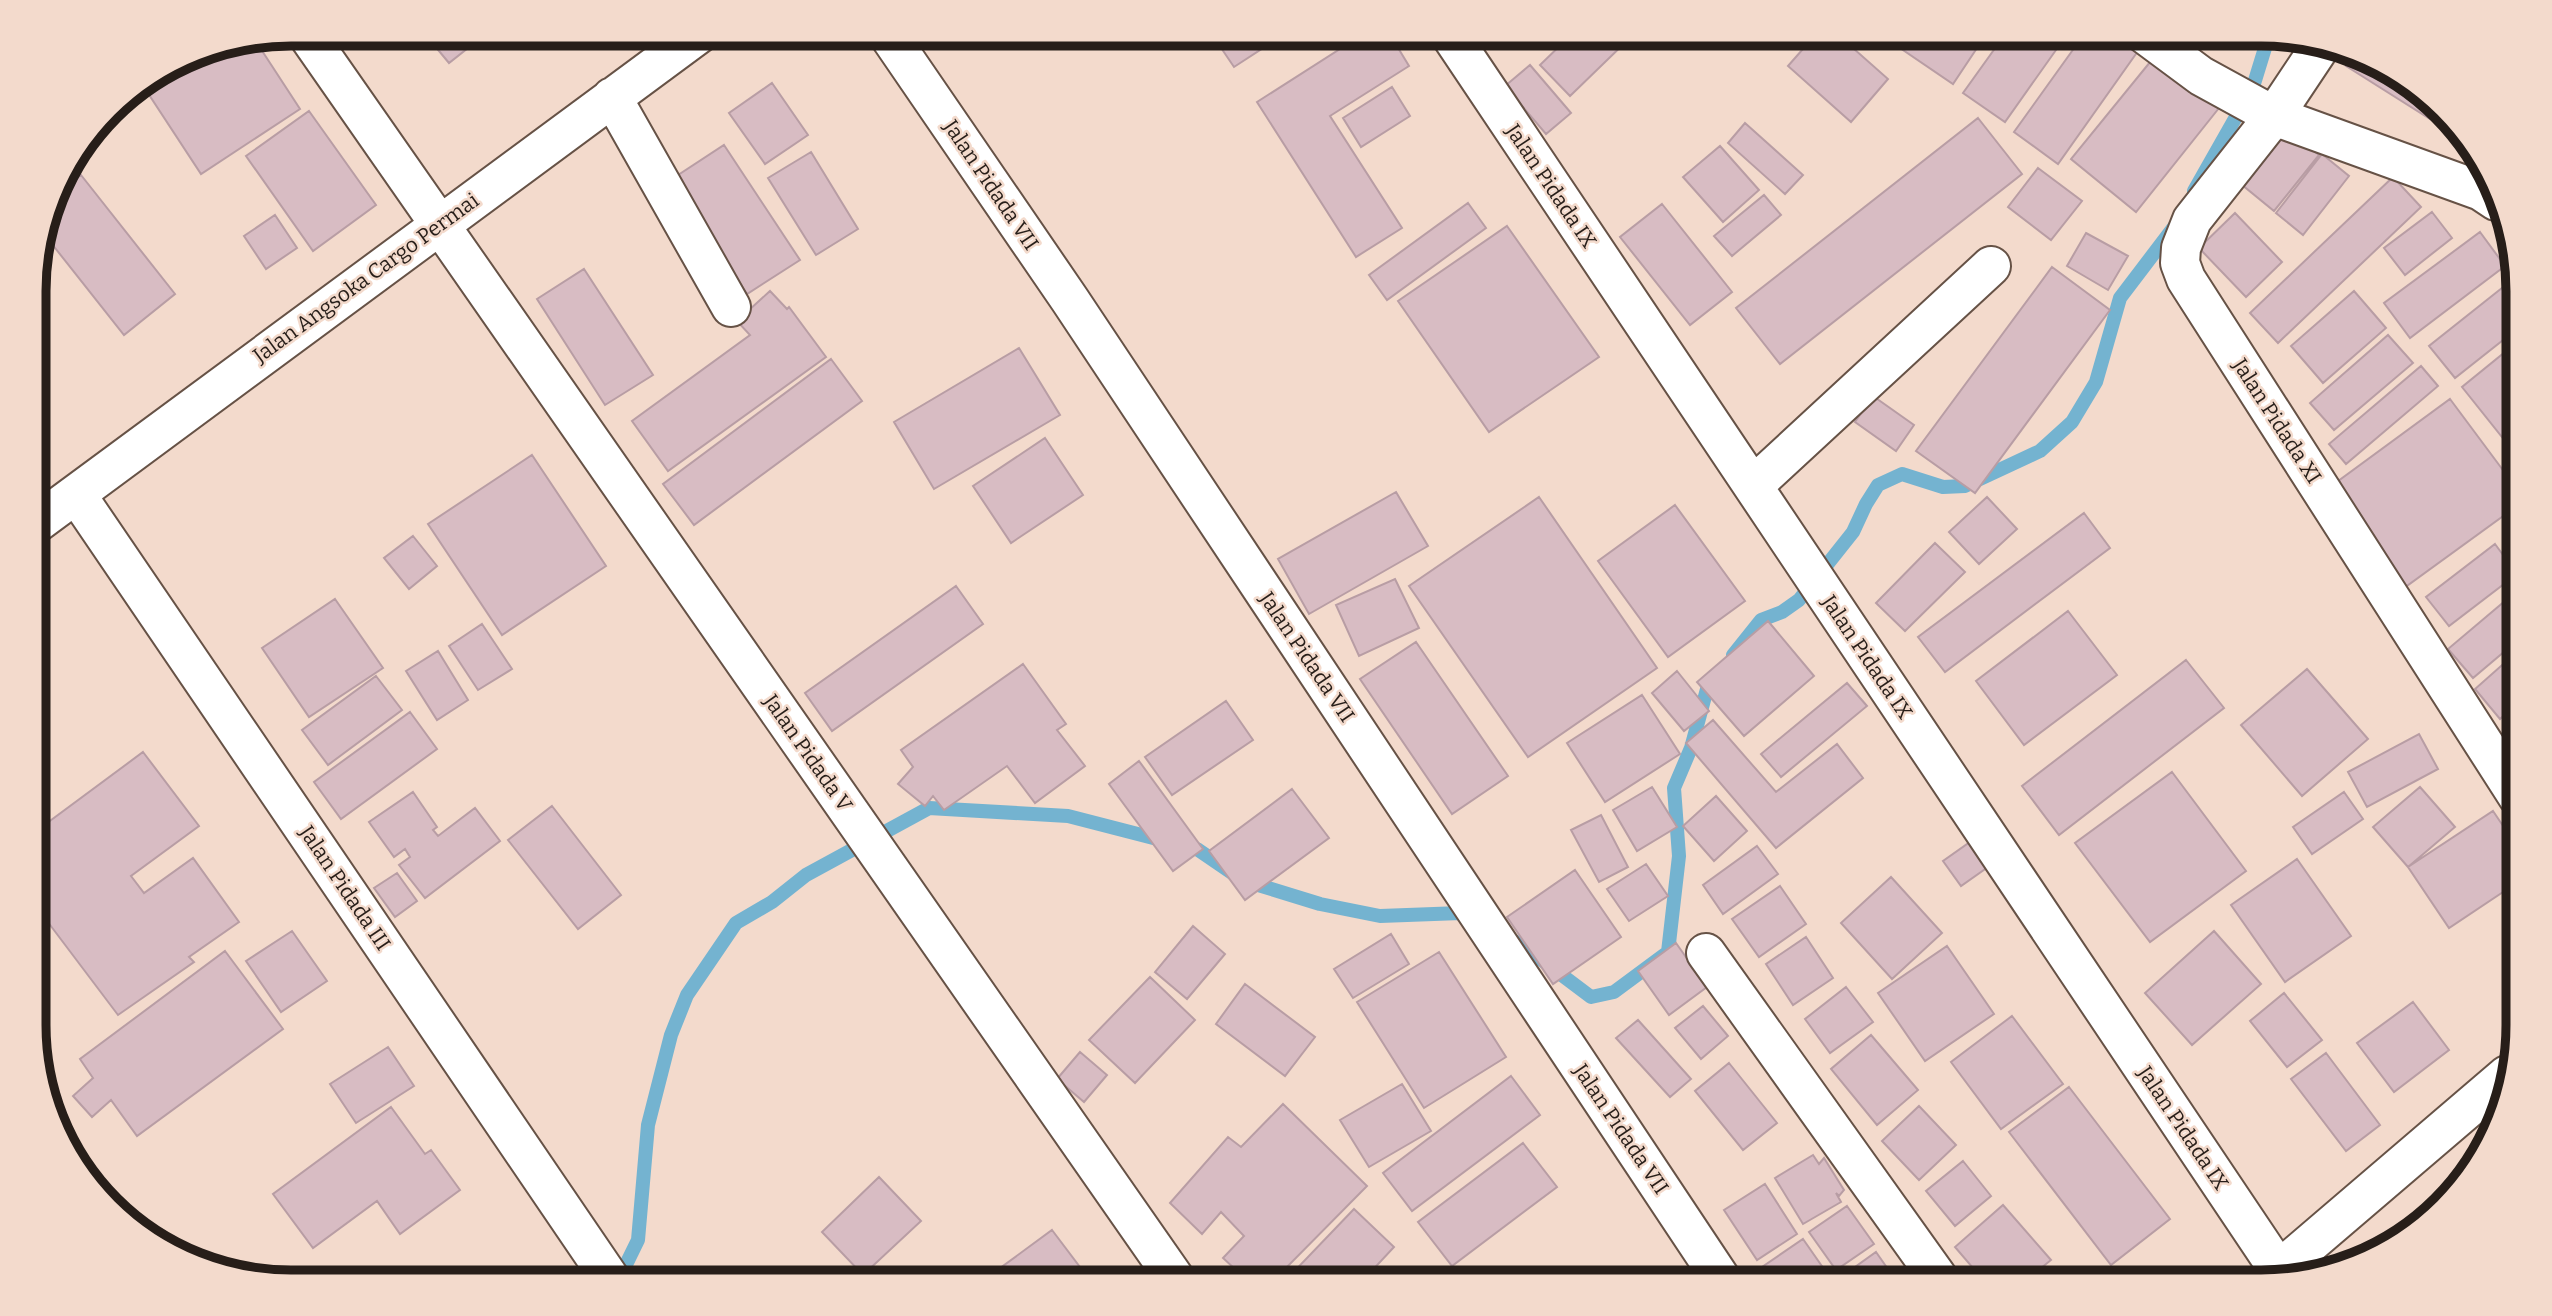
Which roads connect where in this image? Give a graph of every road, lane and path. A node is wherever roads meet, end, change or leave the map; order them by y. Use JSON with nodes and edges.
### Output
{"nodes":[{"id":1,"x":315,"y":46,"type":"edge"},
{"id":2,"x":682,"y":46,"type":"edge"},
{"id":3,"x":896,"y":46,"type":"edge"},
{"id":4,"x":1458,"y":46,"type":"edge"},
{"id":5,"x":2161,"y":46,"type":"edge"},
{"id":6,"x":2316,"y":52,"type":"edge"},
{"id":7,"x":612,"y":97,"type":"junction"},
{"id":8,"x":2274,"y":116,"type":"junction"},
{"id":9,"x":2486,"y":194,"type":"edge"},
{"id":10,"x":439,"y":224,"type":"junction"},
{"id":11,"x":1991,"y":266,"type":"dead end"},
{"id":12,"x":731,"y":307,"type":"dead end"},
{"id":13,"x":1753,"y":486,"type":"junction"},
{"id":14,"x":76,"y":494,"type":"junction"},
{"id":15,"x":46,"y":516,"type":"edge"},
{"id":16,"x":2506,"y":778,"type":"edge"},
{"id":17,"x":1706,"y":953,"type":"dead end"},
{"id":18,"x":2499,"y":1082,"type":"edge"},
{"id":19,"x":2286,"y":1269,"type":"edge"},
{"id":20,"x":604,"y":1270,"type":"edge"},
{"id":21,"x":1169,"y":1270,"type":"edge"},
{"id":22,"x":1715,"y":1270,"type":"edge"},
{"id":23,"x":1932,"y":1270,"type":"edge"},
{"id":24,"x":2271,"y":1270,"type":"edge"}],
"edges":[{"from":1,"to":10,"type":"street","name":"Jalan Pidada V"},
{"from":2,"to":7,"type":"street","name":"Jalan Angsoka Cargo Permai"},
{"from":3,"to":22,"type":"street","name":"Jalan Pidada VII"},
{"from":4,"to":13,"type":"street","name":"Jalan Pidada IX"},
{"from":5,"to":8,"type":"street"},
{"from":6,"to":8,"type":"street","name":"Jalan Pidada XI"},
{"from":7,"to":10,"type":"street","name":"Jalan Angsoka Cargo Permai"},
{"from":7,"to":12,"type":"street"},
{"from":8,"to":9,"type":"street"},
{"from":8,"to":16,"type":"street","name":"Jalan Pidada XI"},
{"from":10,"to":14,"type":"street","name":"Jalan Angsoka Cargo Permai"},
{"from":10,"to":21,"type":"street","name":"Jalan Pidada V"},
{"from":11,"to":13,"type":"street"},
{"from":13,"to":24,"type":"street","name":"Jalan Pidada IX"},
{"from":14,"to":15,"type":"street","name":"Jalan Angsoka Cargo Permai"},
{"from":14,"to":20,"type":"street","name":"Jalan Pidada III"},
{"from":17,"to":23,"type":"street"},
{"from":18,"to":19,"type":"street"}]}
